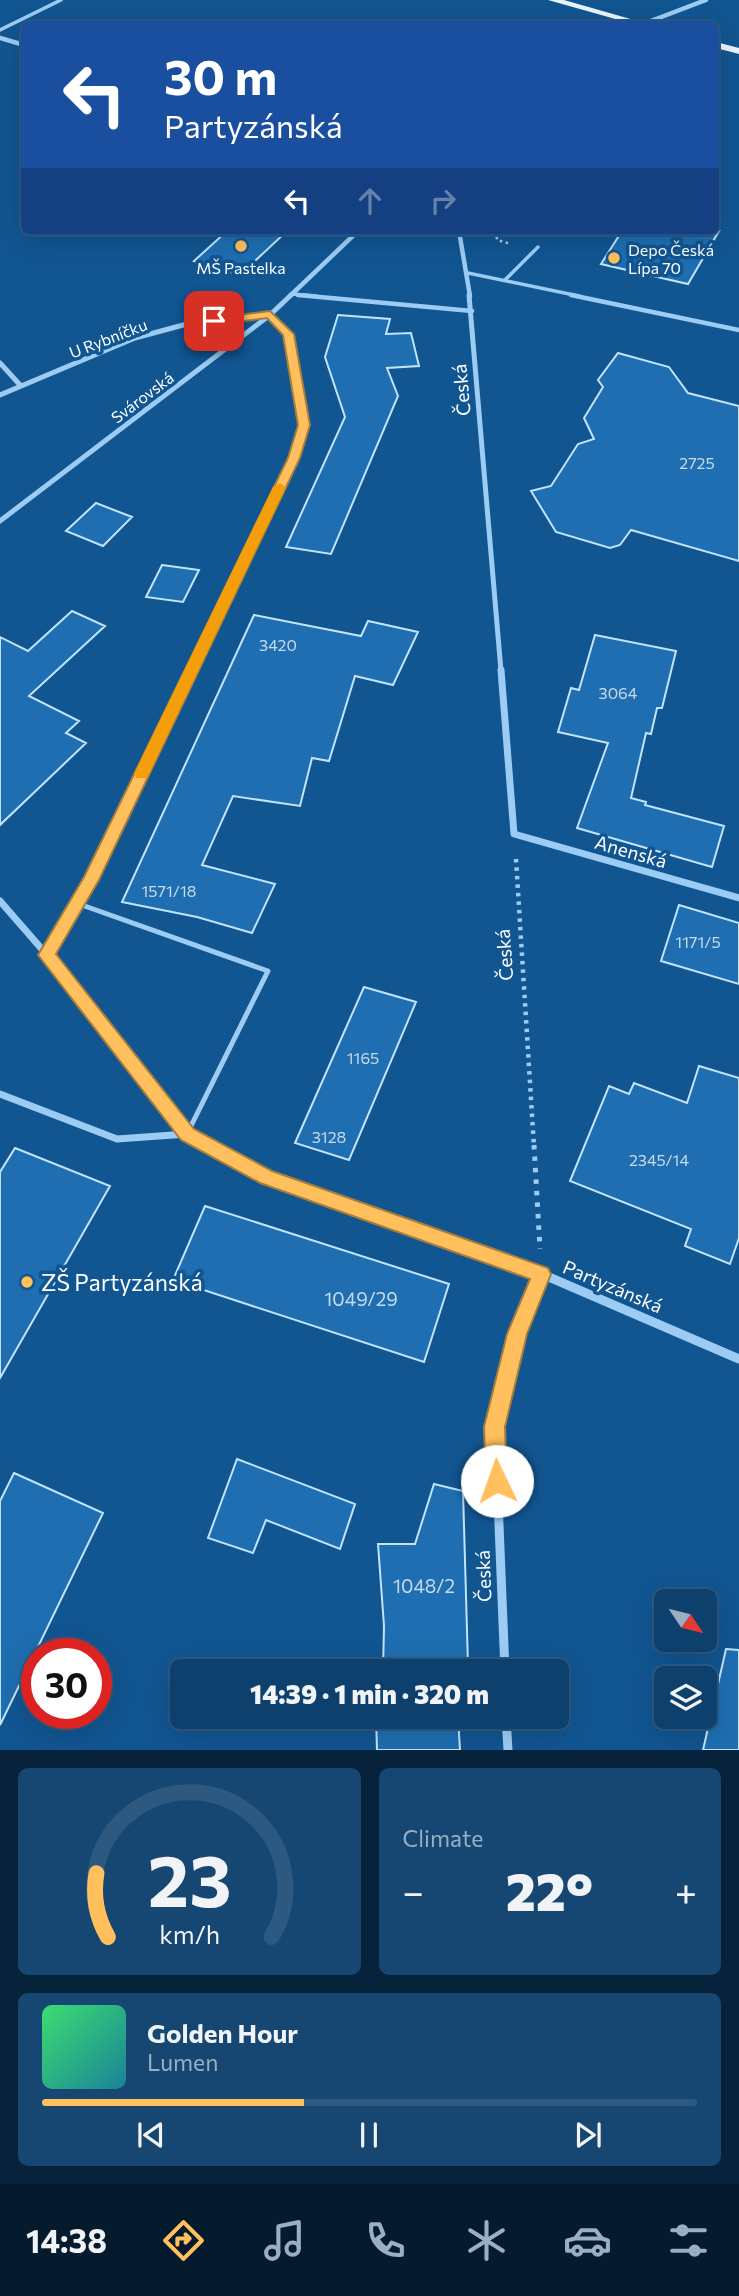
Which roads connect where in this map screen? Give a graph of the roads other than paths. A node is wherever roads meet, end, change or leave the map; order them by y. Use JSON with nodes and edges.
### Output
{"nodes":[{"id":1,"x":61,"y":0,"type":"edge"},
{"id":2,"x":553,"y":0,"type":"edge"},
{"id":3,"x":706,"y":0,"type":"edge"},
{"id":4,"x":632,"y":21,"type":"edge"},
{"id":5,"x":651,"y":21,"type":"edge"},
{"id":6,"x":0,"y":30,"type":"edge"},
{"id":7,"x":0,"y":38,"type":"edge"},
{"id":8,"x":21,"y":44,"type":"edge"},
{"id":9,"x":719,"y":46,"type":"edge"},
{"id":10,"x":739,"y":51,"type":"edge"},
{"id":11,"x":354,"y":235,"type":"edge"},
{"id":12,"x":460,"y":235,"type":"edge"},
{"id":13,"x":538,"y":247,"type":"dead end"},
{"id":14,"x":468,"y":273,"type":"junction"},
{"id":15,"x":505,"y":280,"type":"junction"},
{"id":16,"x":292,"y":295,"type":"junction"},
{"id":17,"x":472,"y":311,"type":"junction"},
{"id":18,"x":270,"y":315,"type":"junction"},
{"id":19,"x":739,"y":330,"type":"edge"},
{"id":20,"x":0,"y":363,"type":"edge"},
{"id":21,"x":21,"y":386,"type":"junction"},
{"id":22,"x":0,"y":395,"type":"edge"},
{"id":23,"x":0,"y":521,"type":"edge"},
{"id":24,"x":514,"y":834,"type":"joint"},
{"id":25,"x":739,"y":898,"type":"edge"},
{"id":26,"x":0,"y":901,"type":"edge"},
{"id":27,"x":79,"y":905,"type":"junction"},
{"id":28,"x":47,"y":955,"type":"junction"},
{"id":29,"x":0,"y":1094,"type":"edge"},
{"id":30,"x":187,"y":1134,"type":"junction"},
{"id":31,"x":542,"y":1274,"type":"junction"},
{"id":32,"x":739,"y":1359,"type":"edge"},
{"id":33,"x":505,"y":1659,"type":"edge"},
{"id":34,"x":507,"y":1729,"type":"edge"},
{"id":35,"x":508,"y":1750,"type":"edge"}],
"edges":[{"from":1,"to":6,"type":"lane"},
{"from":2,"to":4,"type":"main road"},
{"from":3,"to":5,"type":"street"},
{"from":7,"to":8,"type":"street"},
{"from":9,"to":10,"type":"main road"},
{"from":11,"to":16,"type":"street","name":"Svárovská"},
{"from":12,"to":14,"type":"street","name":"Česká"},
{"from":13,"to":15,"type":"lane"},
{"from":14,"to":15,"type":"lane"},
{"from":14,"to":17,"type":"street","name":"Česká"},
{"from":15,"to":19,"type":"lane"},
{"from":16,"to":17,"type":"lane"},
{"from":16,"to":18,"type":"street","name":"Svárovská"},
{"from":17,"to":24,"type":"street","name":"Česká"},
{"from":18,"to":21,"type":"street","name":"U Rybníčku"},
{"from":18,"to":23,"type":"street","name":"Svárovská"},
{"from":18,"to":27,"type":"street"},
{"from":20,"to":21,"type":"street"},
{"from":21,"to":22,"type":"street","name":"U Rybníčku"},
{"from":24,"to":25,"type":"street","name":"Anenská"},
{"from":26,"to":28,"type":"street"},
{"from":27,"to":28,"type":"street"},
{"from":27,"to":30,"type":"lane"},
{"from":28,"to":30,"type":"street"},
{"from":29,"to":30,"type":"street"},
{"from":30,"to":31,"type":"street","name":"Partyzánská"},
{"from":31,"to":32,"type":"street","name":"Partyzánská"},
{"from":31,"to":33,"type":"street","name":"Česká"},
{"from":34,"to":35,"type":"street"}]}
